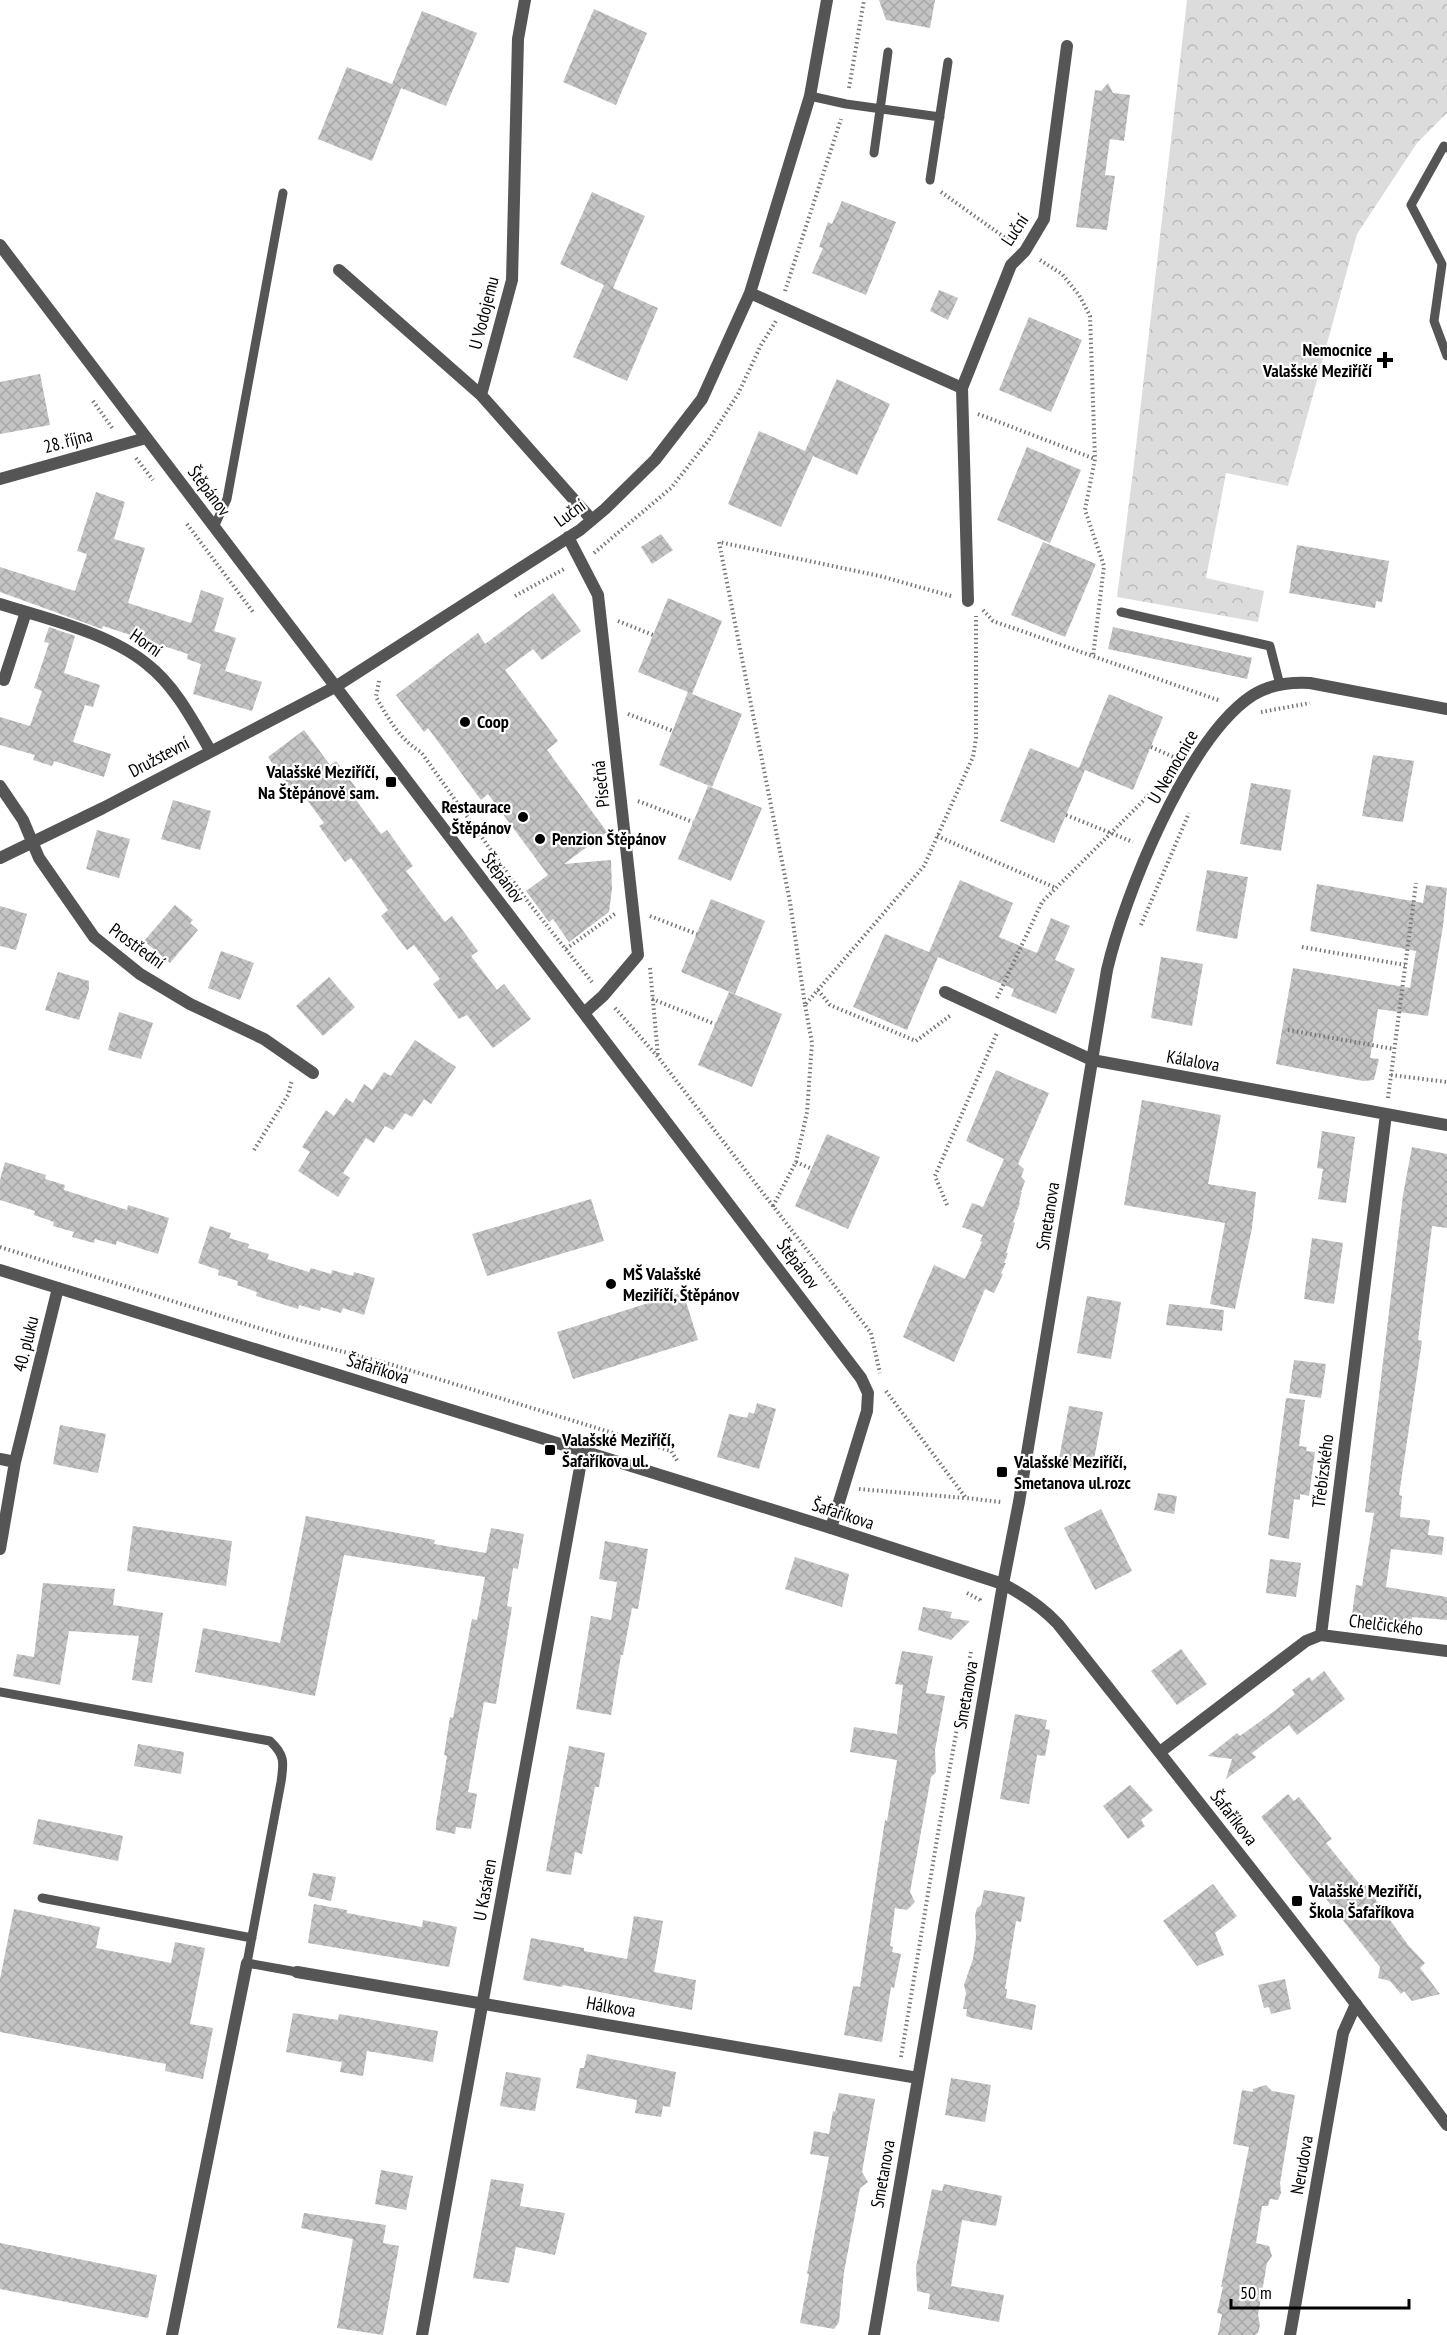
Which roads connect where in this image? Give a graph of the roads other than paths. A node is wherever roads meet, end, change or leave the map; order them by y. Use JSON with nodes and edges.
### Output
{"nodes":[{"id":1,"x":525,"y":0,"type":"edge"},
{"id":2,"x":827,"y":0,"type":"edge"},
{"id":3,"x":1067,"y":46,"type":"dead end"},
{"id":4,"x":888,"y":52,"type":"dead end"},
{"id":5,"x":948,"y":62,"type":"dead end"},
{"id":6,"x":810,"y":96,"type":"junction"},
{"id":7,"x":880,"y":109,"type":"junction"},
{"id":8,"x":940,"y":117,"type":"junction"},
{"id":9,"x":1446,"y":146,"type":"edge"},
{"id":10,"x":874,"y":153,"type":"dead end"},
{"id":11,"x":930,"y":180,"type":"road end"},
{"id":12,"x":283,"y":193,"type":"dead end"},
{"id":13,"x":0,"y":245,"type":"edge"},
{"id":14,"x":339,"y":270,"type":"dead end"},
{"id":15,"x":750,"y":293,"type":"junction"},
{"id":16,"x":1447,"y":356,"type":"edge"},
{"id":17,"x":962,"y":388,"type":"junction"},
{"id":18,"x":481,"y":395,"type":"junction"},
{"id":19,"x":146,"y":438,"type":"junction"},
{"id":20,"x":0,"y":479,"type":"edge"},
{"id":21,"x":592,"y":520,"type":"junction"},
{"id":22,"x":214,"y":527,"type":"junction"},
{"id":23,"x":568,"y":537,"type":"junction"},
{"id":24,"x":972,"y":602,"type":"road end"},
{"id":25,"x":0,"y":604,"type":"edge"},
{"id":26,"x":26,"y":612,"type":"junction"},
{"id":27,"x":1121,"y":612,"type":"dead end"},
{"id":28,"x":4,"y":680,"type":"dead end"},
{"id":29,"x":1280,"y":685,"type":"junction"},
{"id":30,"x":335,"y":687,"type":"junction"},
{"id":31,"x":1447,"y":709,"type":"edge"},
{"id":32,"x":210,"y":750,"type":"junction"},
{"id":33,"x":0,"y":786,"type":"edge"},
{"id":34,"x":31,"y":842,"type":"junction"},
{"id":35,"x":0,"y":858,"type":"edge"},
{"id":36,"x":945,"y":992,"type":"dead end"},
{"id":37,"x":584,"y":1013,"type":"junction"},
{"id":38,"x":1092,"y":1060,"type":"junction"},
{"id":39,"x":313,"y":1073,"type":"dead end"},
{"id":40,"x":1386,"y":1114,"type":"junction"},
{"id":41,"x":1447,"y":1125,"type":"edge"},
{"id":42,"x":0,"y":1270,"type":"edge"},
{"id":43,"x":58,"y":1288,"type":"junction"},
{"id":44,"x":583,"y":1451,"type":"junction"},
{"id":45,"x":0,"y":1459,"type":"edge"},
{"id":46,"x":15,"y":1462,"type":"junction"},
{"id":47,"x":831,"y":1528,"type":"junction"},
{"id":48,"x":0,"y":1549,"type":"edge"},
{"id":49,"x":1003,"y":1584,"type":"junction"},
{"id":50,"x":1321,"y":1635,"type":"junction"},
{"id":51,"x":1447,"y":1651,"type":"edge"},
{"id":52,"x":0,"y":1692,"type":"edge"},
{"id":53,"x":1160,"y":1752,"type":"junction"},
{"id":54,"x":42,"y":1898,"type":"dead end"},
{"id":55,"x":252,"y":1938,"type":"junction"},
{"id":56,"x":247,"y":1963,"type":"junction"},
{"id":57,"x":297,"y":1972,"type":"joint"},
{"id":58,"x":483,"y":2004,"type":"junction"},
{"id":59,"x":1356,"y":2004,"type":"junction"},
{"id":60,"x":918,"y":2078,"type":"junction"},
{"id":61,"x":1447,"y":2125,"type":"edge"},
{"id":62,"x":172,"y":2335,"type":"edge"},
{"id":63,"x":422,"y":2335,"type":"edge"},
{"id":64,"x":874,"y":2335,"type":"edge"},
{"id":65,"x":1290,"y":2335,"type":"edge"}],
"edges":[{"from":1,"to":18,"type":"street","name":"U Vodojemu"},
{"from":2,"to":6,"type":"street","name":"Luční"},
{"from":3,"to":17,"type":"street","name":"Luční"},
{"from":4,"to":7,"type":"lane"},
{"from":5,"to":8,"type":"lane"},
{"from":6,"to":7,"type":"lane"},
{"from":6,"to":15,"type":"street","name":"Luční"},
{"from":7,"to":8,"type":"lane"},
{"from":7,"to":10,"type":"lane"},
{"from":8,"to":11,"type":"lane"},
{"from":9,"to":16,"type":"lane"},
{"from":12,"to":22,"type":"lane"},
{"from":13,"to":19,"type":"street","name":"Štěpánov"},
{"from":14,"to":18,"type":"street"},
{"from":15,"to":17,"type":"street"},
{"from":15,"to":21,"type":"street","name":"Luční"},
{"from":17,"to":24,"type":"street","name":"Luční"},
{"from":18,"to":21,"type":"street"},
{"from":19,"to":20,"type":"street","name":"28. října"},
{"from":19,"to":22,"type":"street","name":"Štěpánov"},
{"from":21,"to":23,"type":"street","name":"Luční"},
{"from":22,"to":30,"type":"street","name":"Štěpánov"},
{"from":23,"to":30,"type":"street","name":"Luční"},
{"from":23,"to":37,"type":"street","name":"Písečná"},
{"from":25,"to":26,"type":"street","name":"Horní"},
{"from":26,"to":28,"type":"street"},
{"from":26,"to":32,"type":"street","name":"Horní"},
{"from":27,"to":29,"type":"lane"},
{"from":29,"to":31,"type":"street","name":"U Nemocnice"},
{"from":29,"to":38,"type":"street","name":"U Nemocnice"},
{"from":30,"to":32,"type":"street","name":"Družstevní"},
{"from":30,"to":37,"type":"street","name":"Štěpánov"},
{"from":32,"to":34,"type":"street","name":"Družstevní"},
{"from":33,"to":34,"type":"street","name":"Prostřední"},
{"from":34,"to":35,"type":"street","name":"Družstevní"},
{"from":34,"to":39,"type":"street","name":"Prostřední"},
{"from":36,"to":38,"type":"street","name":"Kálalova"},
{"from":37,"to":47,"type":"street","name":"Štěpánov"},
{"from":38,"to":40,"type":"street","name":"Kálalova"},
{"from":38,"to":49,"type":"street","name":"Smetanova"},
{"from":40,"to":41,"type":"street","name":"Kálalova"},
{"from":40,"to":50,"type":"street","name":"Třebízského"},
{"from":42,"to":43,"type":"street","name":"Šafaříkova"},
{"from":43,"to":44,"type":"street","name":"Šafaříkova"},
{"from":43,"to":46,"type":"street","name":"40. pluku"},
{"from":44,"to":47,"type":"street","name":"Šafaříkova"},
{"from":44,"to":58,"type":"street","name":"U Kasáren"},
{"from":45,"to":46,"type":"street"},
{"from":46,"to":48,"type":"street","name":"40. pluku"},
{"from":47,"to":49,"type":"street","name":"Šafaříkova"},
{"from":49,"to":53,"type":"street","name":"Šafaříkova"},
{"from":49,"to":60,"type":"street","name":"Smetanova"},
{"from":50,"to":51,"type":"street","name":"Chelčického"},
{"from":50,"to":53,"type":"street"},
{"from":52,"to":55,"type":"lane"},
{"from":53,"to":59,"type":"street","name":"Šafaříkova"},
{"from":54,"to":55,"type":"lane"},
{"from":55,"to":56,"type":"lane"},
{"from":56,"to":57,"type":"lane"},
{"from":56,"to":62,"type":"street"},
{"from":57,"to":58,"type":"street","name":"Hálkova"},
{"from":58,"to":60,"type":"street","name":"Hálkova"},
{"from":58,"to":63,"type":"street","name":"U Kasáren"},
{"from":59,"to":61,"type":"street","name":"Šafaříkova"},
{"from":59,"to":65,"type":"street","name":"Nerudova"},
{"from":60,"to":64,"type":"street","name":"Smetanova"}]}
